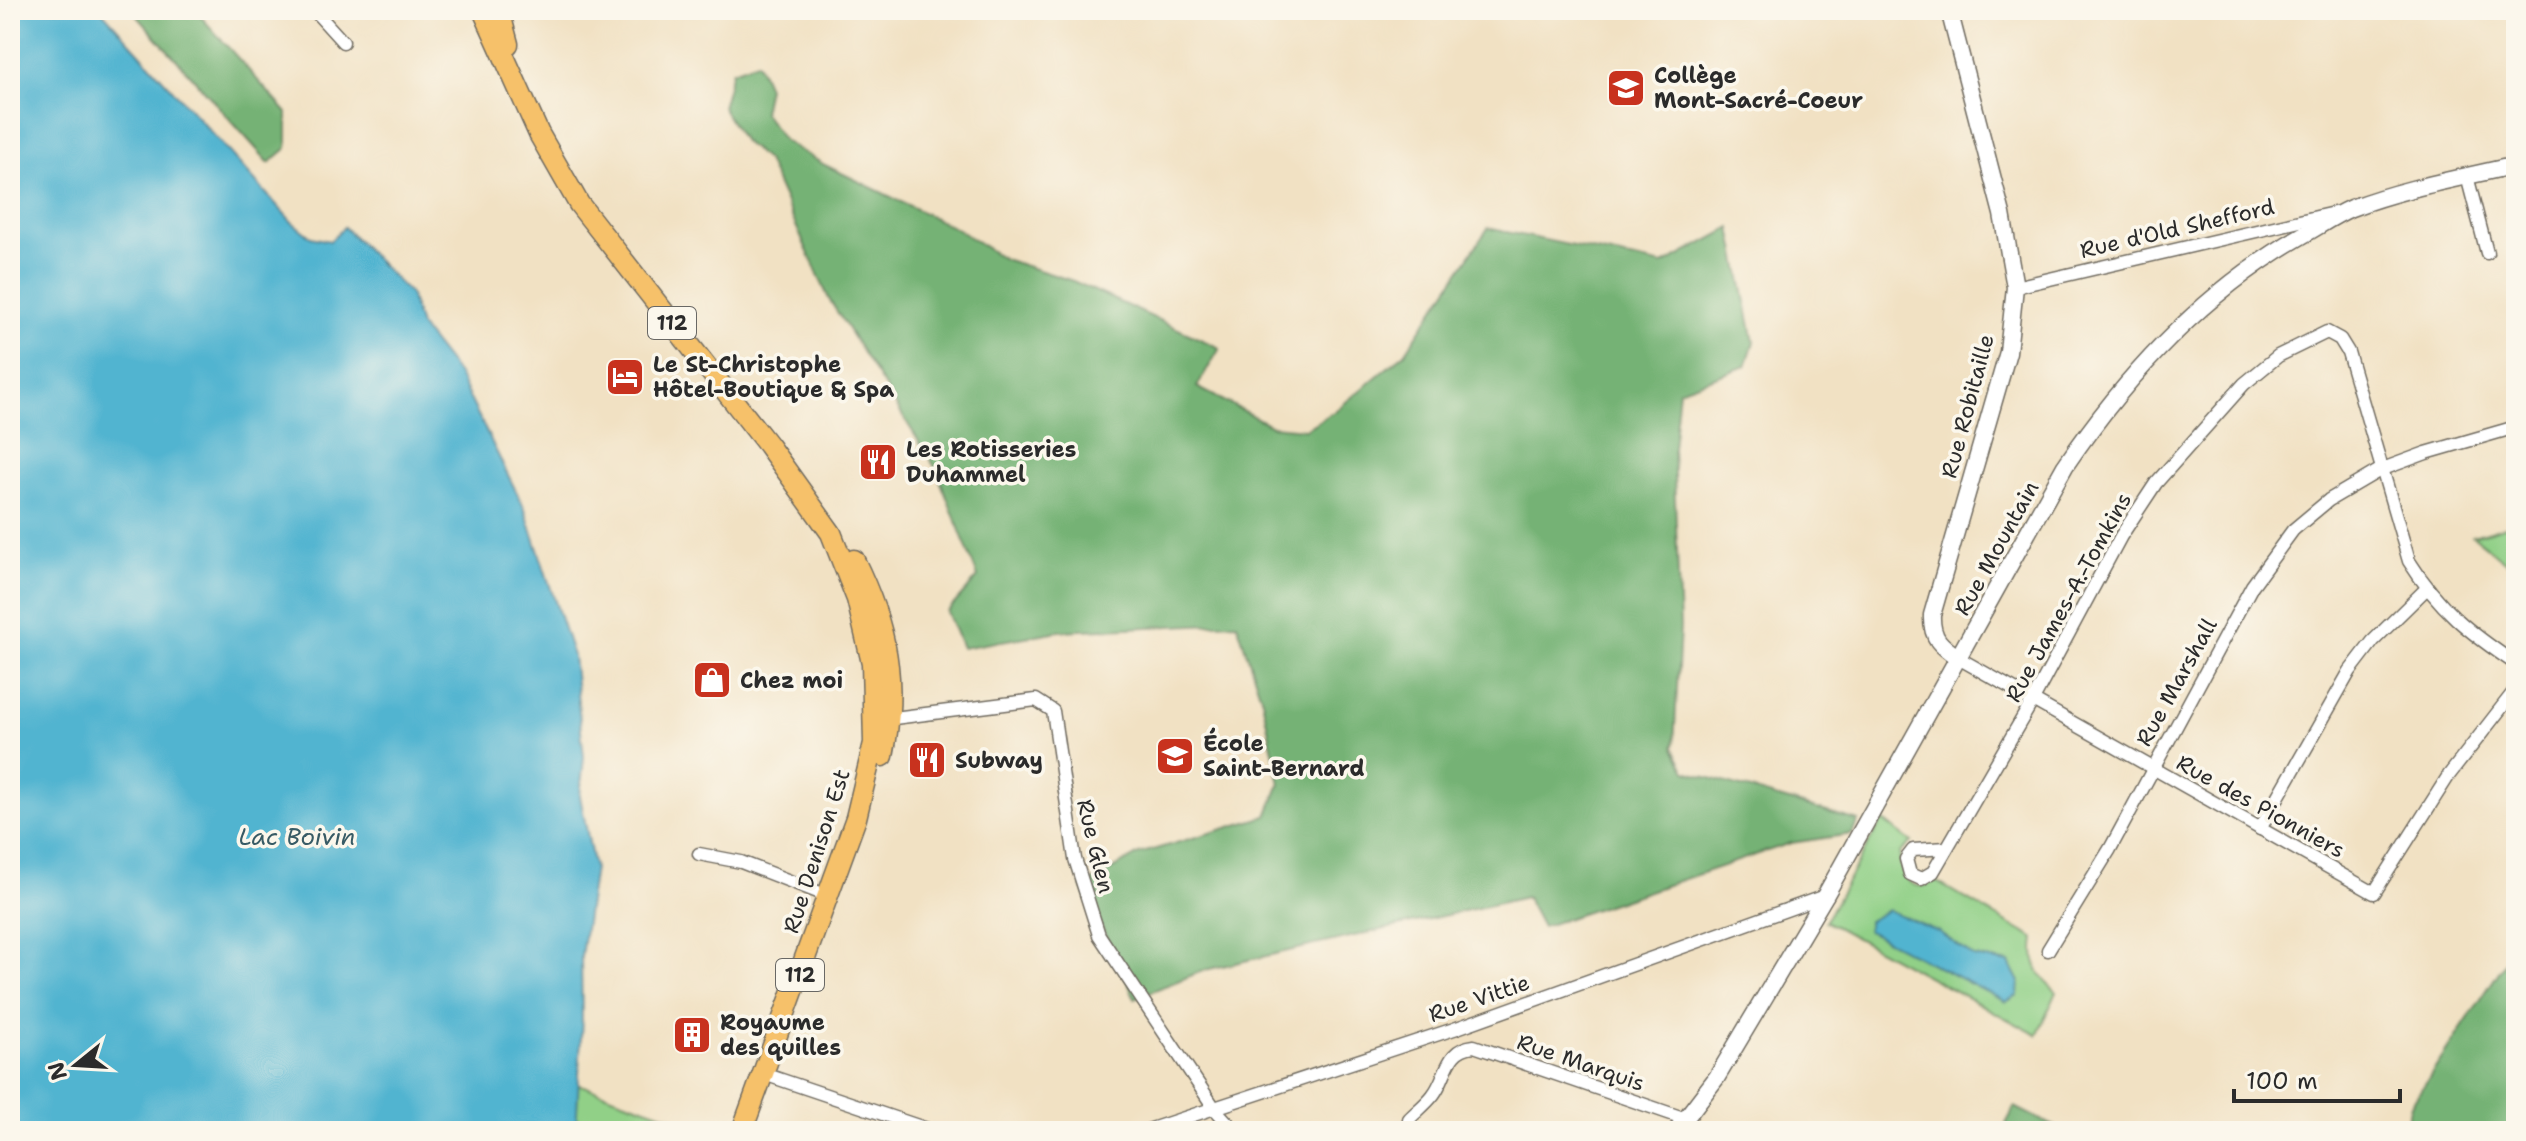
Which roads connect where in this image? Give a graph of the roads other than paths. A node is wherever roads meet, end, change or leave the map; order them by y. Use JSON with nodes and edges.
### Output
{"nodes":[{"id":1,"x":314,"y":10,"type":"edge"},
{"id":2,"x":483,"y":10,"type":"edge"},
{"id":3,"x":499,"y":10,"type":"edge"},
{"id":4,"x":1949,"y":10,"type":"edge"},
{"id":5,"x":343,"y":42,"type":"dead end"},
{"id":6,"x":526,"y":105,"type":"junction"},
{"id":7,"x":2516,"y":165,"type":"edge"},
{"id":8,"x":2467,"y":176,"type":"junction"},
{"id":9,"x":2349,"y":209,"type":"junction"},
{"id":10,"x":2487,"y":253,"type":"dead end"},
{"id":11,"x":2015,"y":287,"type":"junction"},
{"id":12,"x":2516,"y":427,"type":"edge"},
{"id":13,"x":2380,"y":470,"type":"junction"},
{"id":14,"x":2426,"y":589,"type":"junction"},
{"id":15,"x":1960,"y":659,"type":"junction"},
{"id":16,"x":2516,"y":664,"type":"edge"},
{"id":17,"x":2516,"y":689,"type":"edge"},
{"id":18,"x":2033,"y":700,"type":"junction"},
{"id":19,"x":883,"y":719,"type":"junction"},
{"id":20,"x":2152,"y":768,"type":"junction"},
{"id":21,"x":2260,"y":829,"type":"junction"},
{"id":22,"x":1947,"y":848,"type":"dead end"},
{"id":23,"x":699,"y":854,"type":"dead end"},
{"id":24,"x":828,"y":896,"type":"junction"},
{"id":25,"x":1825,"y":896,"type":"junction"},
{"id":26,"x":2048,"y":950,"type":"dead end"},
{"id":27,"x":764,"y":1074,"type":"junction"},
{"id":28,"x":1215,"y":1109,"type":"junction"},
{"id":29,"x":1681,"y":1125,"type":"edge"},
{"id":30,"x":915,"y":1128,"type":"edge"},
{"id":31,"x":742,"y":1131,"type":"edge"},
{"id":32,"x":933,"y":1131,"type":"edge"},
{"id":33,"x":1145,"y":1131,"type":"edge"},
{"id":34,"x":1235,"y":1131,"type":"edge"},
{"id":35,"x":1409,"y":1131,"type":"edge"}],
"edges":[{"from":1,"to":5,"type":"street"},
{"from":2,"to":6,"type":"main road","number":"112"},
{"from":3,"to":6,"type":"main road","number":"112"},
{"from":4,"to":11,"type":"street","name":"Rue Robitaille"},
{"from":6,"to":19,"type":"main road","name":"Rue Denison Est","number":"112"},
{"from":7,"to":8,"type":"street","name":"Rue Mountain"},
{"from":8,"to":9,"type":"street","name":"Rue Mountain"},
{"from":8,"to":10,"type":"street"},
{"from":9,"to":11,"type":"street","name":"Rue d'Old Shefford"},
{"from":9,"to":15,"type":"street","name":"Rue Mountain"},
{"from":11,"to":15,"type":"street","name":"Rue Robitaille"},
{"from":12,"to":13,"type":"street","name":"Rue Marshall"},
{"from":13,"to":14,"type":"street"},
{"from":13,"to":18,"type":"street","name":"Rue James-A.-Tomkins"},
{"from":13,"to":20,"type":"street","name":"Rue Marshall"},
{"from":14,"to":16,"type":"street"},
{"from":14,"to":21,"type":"street"},
{"from":15,"to":18,"type":"street","name":"Rue des Pionniers"},
{"from":15,"to":25,"type":"street","name":"Rue Mountain"},
{"from":17,"to":21,"type":"street","name":"Rue des Pionniers"},
{"from":18,"to":20,"type":"street","name":"Rue des Pionniers"},
{"from":18,"to":22,"type":"street","name":"Rue James-A.-Tomkins"},
{"from":19,"to":24,"type":"main road","name":"Rue Denison Est","number":"112"},
{"from":19,"to":28,"type":"street","name":"Rue Glen"},
{"from":20,"to":21,"type":"street","name":"Rue des Pionniers"},
{"from":20,"to":26,"type":"street","name":"Rue Marshall"},
{"from":23,"to":24,"type":"street"},
{"from":24,"to":27,"type":"main road","name":"Rue Denison Est","number":"112"},
{"from":25,"to":28,"type":"street","name":"Rue Vittie"},
{"from":25,"to":29,"type":"street","name":"Rue Mountain"},
{"from":27,"to":30,"type":"street"},
{"from":27,"to":31,"type":"main road","name":"Rue Denison Est","number":"112"},
{"from":28,"to":33,"type":"street","name":"Rue Vittie"},
{"from":28,"to":34,"type":"street","name":"Rue Glen"},
{"from":29,"to":35,"type":"street","name":"Rue Marquis"},
{"from":30,"to":32,"type":"street"}]}
